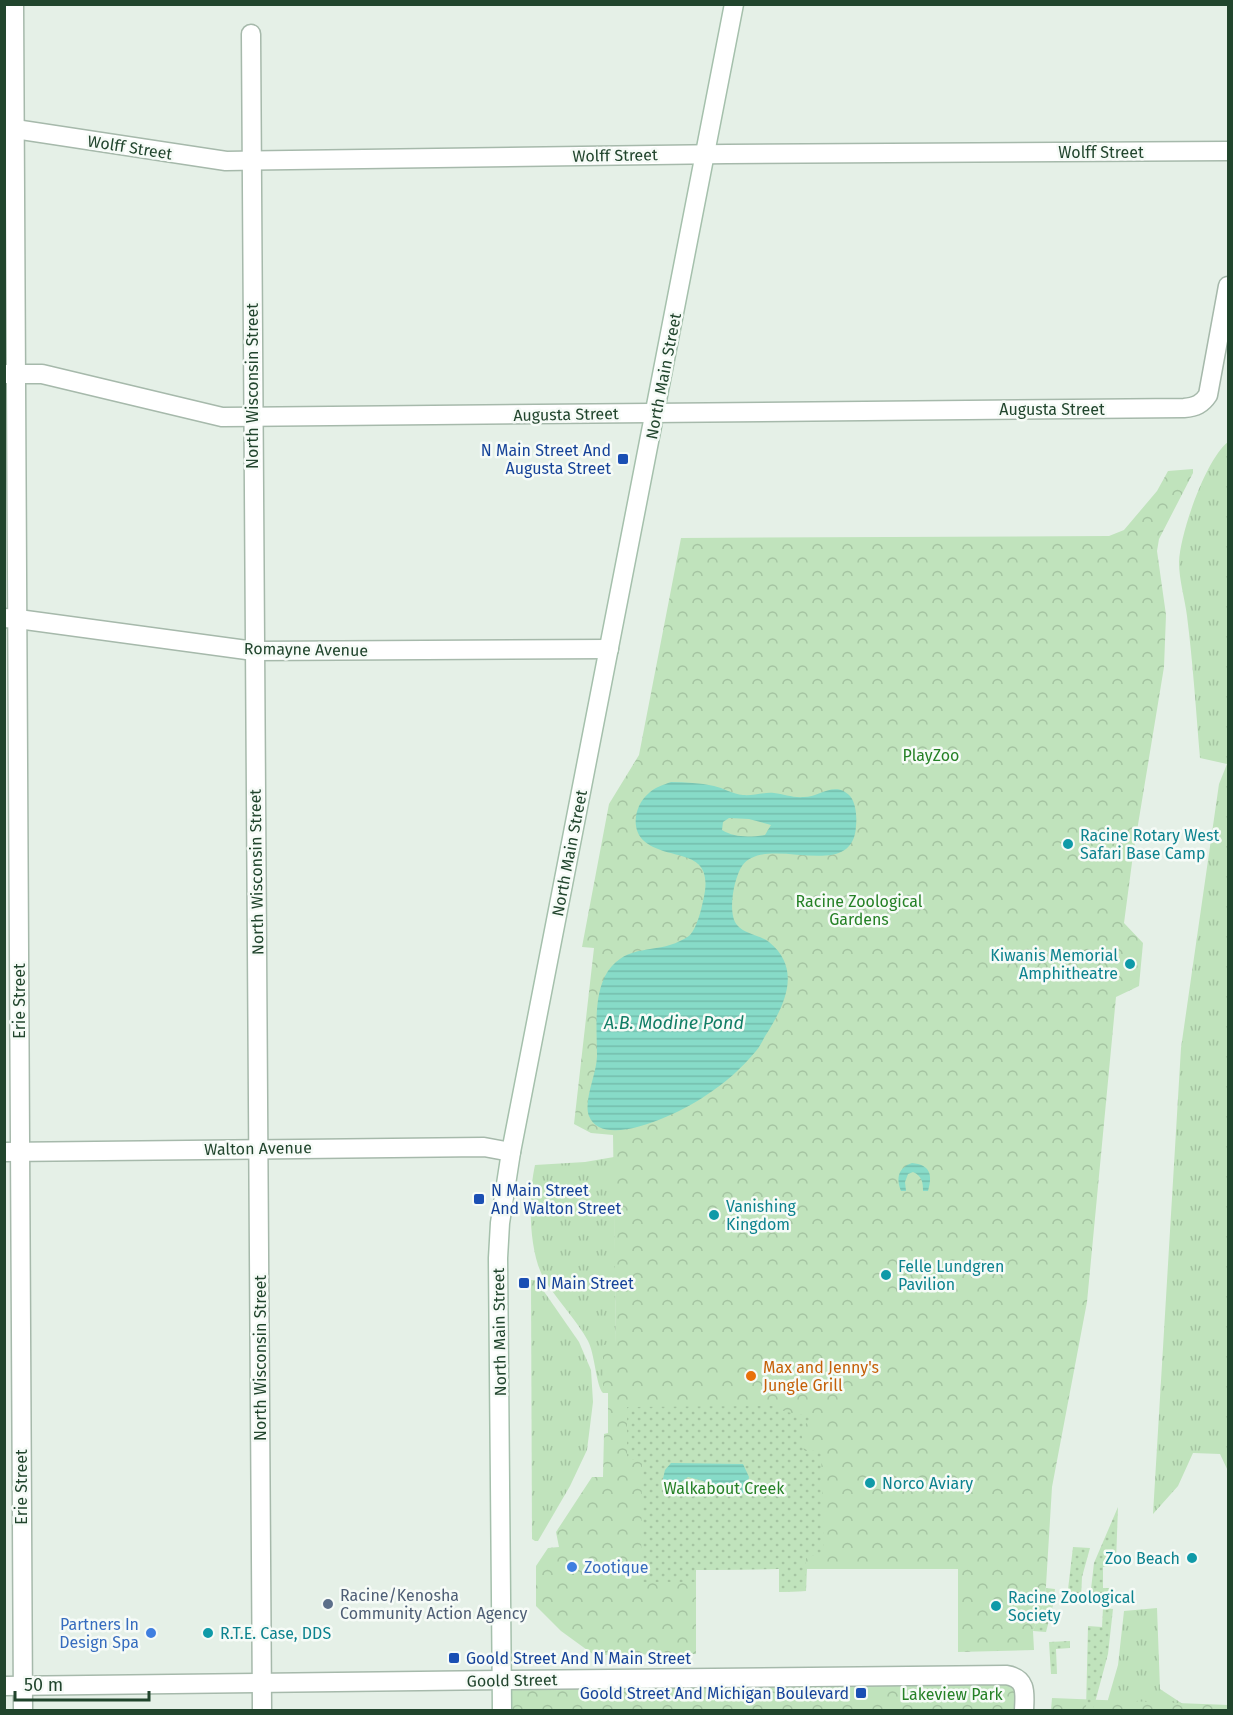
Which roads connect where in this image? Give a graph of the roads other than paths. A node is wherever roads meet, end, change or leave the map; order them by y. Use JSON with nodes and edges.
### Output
{"nodes":[{"id":1,"x":14,"y":4,"type":"edge"},
{"id":2,"x":734,"y":4,"type":"edge"},
{"id":3,"x":251,"y":34,"type":"dead end"},
{"id":4,"x":10,"y":129,"type":"edge"},
{"id":5,"x":1228,"y":151,"type":"edge"},
{"id":6,"x":705,"y":154,"type":"junction"},
{"id":7,"x":251,"y":161,"type":"junction"},
{"id":8,"x":1228,"y":286,"type":"edge"},
{"id":9,"x":10,"y":374,"type":"edge"},
{"id":10,"x":656,"y":413,"type":"junction"},
{"id":11,"x":252,"y":417,"type":"junction"},
{"id":12,"x":11,"y":618,"type":"edge"},
{"id":13,"x":609,"y":649,"type":"junction"},
{"id":14,"x":254,"y":651,"type":"junction"},
{"id":15,"x":258,"y":1148,"type":"junction"},
{"id":16,"x":12,"y":1152,"type":"edge"},
{"id":17,"x":511,"y":1152,"type":"junction"},
{"id":18,"x":502,"y":1680,"type":"junction"},
{"id":19,"x":262,"y":1682,"type":"junction"},
{"id":20,"x":14,"y":1686,"type":"edge"},
{"id":21,"x":23,"y":1710,"type":"edge"},
{"id":22,"x":262,"y":1710,"type":"edge"},
{"id":23,"x":502,"y":1710,"type":"edge"},
{"id":24,"x":1024,"y":1710,"type":"edge"}],
"edges":[{"from":1,"to":4,"type":"street","name":"Erie Street"},
{"from":2,"to":6,"type":"street","name":"North Main Street"},
{"from":3,"to":7,"type":"street","name":"North Wisconsin Street"},
{"from":4,"to":7,"type":"street","name":"Wolff Street"},
{"from":4,"to":9,"type":"street","name":"Erie Street"},
{"from":5,"to":6,"type":"street","name":"Wolff Street"},
{"from":6,"to":7,"type":"street","name":"Wolff Street"},
{"from":6,"to":10,"type":"street","name":"North Main Street"},
{"from":7,"to":11,"type":"street","name":"North Wisconsin Street"},
{"from":8,"to":10,"type":"street","name":"Augusta Street"},
{"from":9,"to":11,"type":"street","name":"Augusta Street"},
{"from":9,"to":12,"type":"street","name":"Erie Street"},
{"from":10,"to":11,"type":"street","name":"Augusta Street"},
{"from":10,"to":13,"type":"street","name":"North Main Street"},
{"from":11,"to":14,"type":"street","name":"North Wisconsin Street"},
{"from":12,"to":14,"type":"street","name":"Romayne Avenue"},
{"from":12,"to":16,"type":"street","name":"Erie Street"},
{"from":13,"to":14,"type":"street","name":"Romayne Avenue"},
{"from":13,"to":17,"type":"street","name":"North Main Street"},
{"from":14,"to":15,"type":"street","name":"North Wisconsin Street"},
{"from":15,"to":16,"type":"street","name":"Walton Avenue"},
{"from":15,"to":17,"type":"street","name":"Walton Avenue"},
{"from":15,"to":19,"type":"street","name":"North Wisconsin Street"},
{"from":16,"to":20,"type":"street","name":"Erie Street"},
{"from":17,"to":18,"type":"street","name":"North Main Street"},
{"from":18,"to":19,"type":"street","name":"Goold Street"},
{"from":18,"to":23,"type":"street","name":"North Main Street"},
{"from":18,"to":24,"type":"street","name":"Goold Street"},
{"from":19,"to":20,"type":"street","name":"Goold Street"},
{"from":19,"to":22,"type":"street","name":"North Wisconsin Street"},
{"from":20,"to":21,"type":"street","name":"Erie Street"}]}
